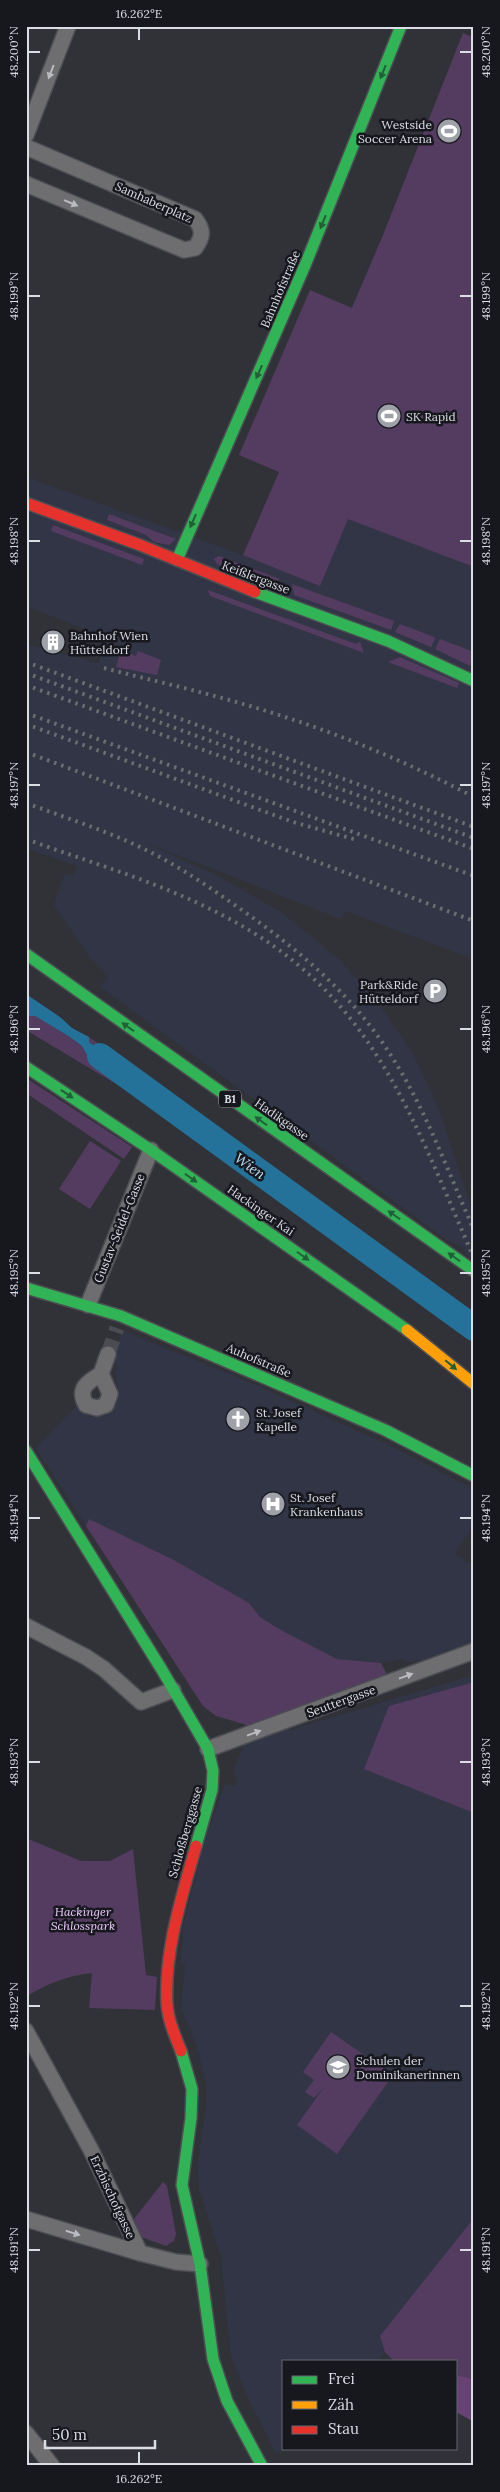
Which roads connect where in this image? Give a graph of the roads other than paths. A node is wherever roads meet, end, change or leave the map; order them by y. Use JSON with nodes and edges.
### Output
{"nodes":[{"id":1,"x":68,"y":26,"type":"edge"},
{"id":2,"x":401,"y":26,"type":"edge"},
{"id":3,"x":26,"y":135,"type":"edge"},
{"id":4,"x":26,"y":147,"type":"edge"},
{"id":5,"x":26,"y":184,"type":"edge"},
{"id":6,"x":26,"y":503,"type":"edge"},
{"id":7,"x":177,"y":560,"type":"junction"},
{"id":8,"x":474,"y":681,"type":"edge"},
{"id":9,"x":26,"y":954,"type":"edge"},
{"id":10,"x":26,"y":1067,"type":"edge"},
{"id":11,"x":151,"y":1150,"type":"junction"},
{"id":12,"x":474,"y":1271,"type":"edge"},
{"id":13,"x":26,"y":1288,"type":"edge"},
{"id":14,"x":88,"y":1305,"type":"junction"},
{"id":15,"x":108,"y":1354,"type":"tunnel mouth"},
{"id":16,"x":101,"y":1374,"type":"dead end"},
{"id":17,"x":474,"y":1384,"type":"edge"},
{"id":18,"x":26,"y":1451,"type":"edge"},
{"id":19,"x":474,"y":1476,"type":"edge"},
{"id":20,"x":26,"y":1626,"type":"edge"},
{"id":21,"x":474,"y":1652,"type":"edge"},
{"id":22,"x":173,"y":1690,"type":"junction"},
{"id":23,"x":208,"y":1749,"type":"junction"},
{"id":24,"x":26,"y":2031,"type":"edge"},
{"id":25,"x":26,"y":2219,"type":"edge"},
{"id":26,"x":140,"y":2253,"type":"junction"},
{"id":27,"x":200,"y":2264,"type":"junction"},
{"id":28,"x":26,"y":2433,"type":"edge"},
{"id":29,"x":52,"y":2466,"type":"edge"},
{"id":30,"x":262,"y":2466,"type":"edge"}],
"edges":[{"from":1,"to":3,"type":"street","one_way":true},
{"from":2,"to":7,"type":"street","name":"Bahnhofstraße","one_way":true},
{"from":5,"to":4,"type":"street","name":"Samhaberplatz","one_way":true},
{"from":6,"to":7,"type":"street","name":"Keißlergasse"},
{"from":7,"to":8,"type":"street","name":"Keißlergasse"},
{"from":12,"to":9,"type":"street","name":"Hadikgasse","number":"B1","one_way":true},
{"from":10,"to":11,"type":"street","name":"Hackinger Kai","one_way":true},
{"from":11,"to":14,"type":"street","name":"Gustav-Seidel-Gasse"},
{"from":11,"to":17,"type":"street","name":"Hackinger Kai","one_way":true},
{"from":13,"to":14,"type":"street","name":"Auhofstraße"},
{"from":14,"to":19,"type":"street","name":"Auhofstraße"},
{"from":15,"to":16,"type":"street"},
{"from":18,"to":22,"type":"street","name":"Schloßberggasse"},
{"from":20,"to":22,"type":"street"},
{"from":23,"to":21,"type":"street","name":"Seuttergasse","one_way":true},
{"from":22,"to":23,"type":"street","name":"Schloßberggasse"},
{"from":23,"to":27,"type":"street","name":"Schloßberggasse"},
{"from":24,"to":26,"type":"street","name":"Erzbischofgasse"},
{"from":25,"to":26,"type":"street","one_way":true},
{"from":26,"to":27,"type":"street","name":"Erzbischofgasse"},
{"from":27,"to":30,"type":"street"},
{"from":28,"to":29,"type":"street"}]}
